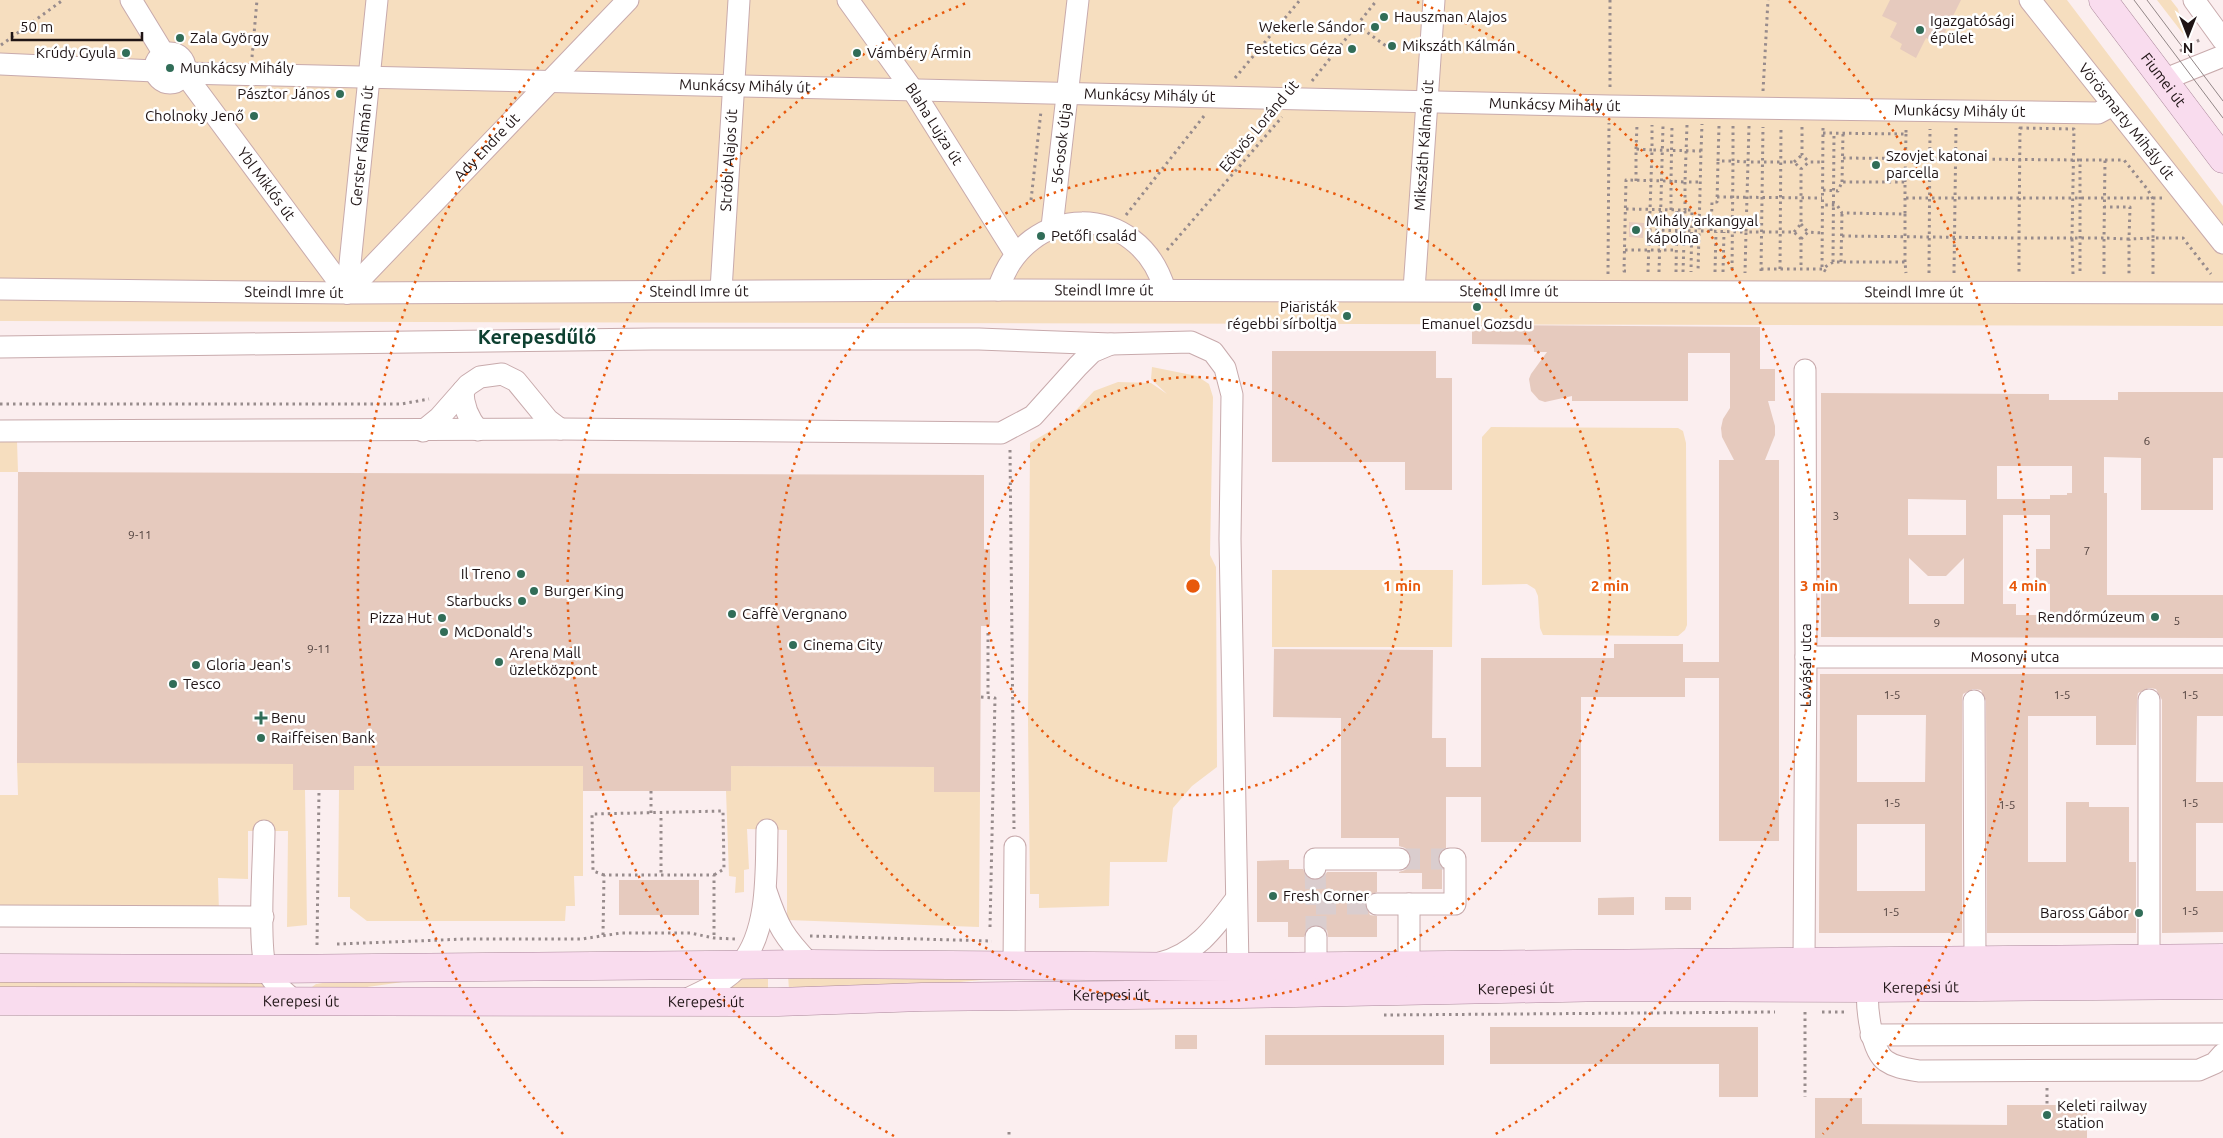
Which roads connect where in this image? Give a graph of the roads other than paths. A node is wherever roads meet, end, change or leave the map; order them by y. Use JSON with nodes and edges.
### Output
{"nodes":[{"id":1,"x":131,"y":0,"type":"edge"},
{"id":2,"x":377,"y":0,"type":"edge"},
{"id":3,"x":628,"y":0,"type":"edge"},
{"id":4,"x":740,"y":0,"type":"edge"},
{"id":5,"x":848,"y":0,"type":"edge"},
{"id":6,"x":1078,"y":0,"type":"edge"},
{"id":7,"x":1434,"y":0,"type":"edge"},
{"id":8,"x":2030,"y":0,"type":"edge"},
{"id":9,"x":2103,"y":0,"type":"edge"},
{"id":10,"x":2194,"y":0,"type":"edge"},
{"id":11,"x":2220,"y":36,"type":"edge"},
{"id":12,"x":2223,"y":56,"type":"edge"},
{"id":13,"x":160,"y":62,"type":"junction"},
{"id":14,"x":0,"y":64,"type":"edge"},
{"id":15,"x":2158,"y":72,"type":"junction"},
{"id":16,"x":184,"y":73,"type":"junction"},
{"id":17,"x":370,"y":78,"type":"junction"},
{"id":18,"x":548,"y":82,"type":"junction"},
{"id":19,"x":734,"y":86,"type":"junction"},
{"id":20,"x":912,"y":89,"type":"junction"},
{"id":21,"x":1067,"y":94,"type":"junction"},
{"id":22,"x":1428,"y":102,"type":"junction"},
{"id":23,"x":2114,"y":105,"type":"junction"},
{"id":24,"x":2223,"y":159,"type":"edge"},
{"id":25,"x":1052,"y":228,"type":"junction"},
{"id":26,"x":2223,"y":243,"type":"edge"},
{"id":27,"x":1015,"y":253,"type":"junction"},
{"id":28,"x":0,"y":289,"type":"edge"},
{"id":29,"x":720,"y":290,"type":"junction"},
{"id":30,"x":998,"y":290,"type":"junction"},
{"id":31,"x":1165,"y":290,"type":"junction"},
{"id":32,"x":1414,"y":290,"type":"junction"},
{"id":33,"x":347,"y":293,"type":"junction"},
{"id":34,"x":2216,"y":294,"type":"edge"},
{"id":35,"x":1111,"y":344,"type":"junction"},
{"id":36,"x":0,"y":347,"type":"edge"},
{"id":37,"x":1805,"y":370,"type":"dead end"},
{"id":38,"x":458,"y":396,"type":"junction"},
{"id":39,"x":530,"y":398,"type":"junction"},
{"id":40,"x":560,"y":429,"type":"junction"},
{"id":41,"x":422,"y":430,"type":"junction"},
{"id":42,"x":478,"y":430,"type":"junction"},
{"id":43,"x":514,"y":430,"type":"junction"},
{"id":44,"x":0,"y":432,"type":"edge"},
{"id":45,"x":1806,"y":657,"type":"junction"},
{"id":46,"x":2223,"y":657,"type":"edge"},
{"id":47,"x":1974,"y":700,"type":"dead end"},
{"id":48,"x":2149,"y":700,"type":"dead end"},
{"id":49,"x":264,"y":830,"type":"dead end"},
{"id":50,"x":766,"y":830,"type":"dead end"},
{"id":51,"x":1015,"y":847,"type":"road end"},
{"id":52,"x":1398,"y":859,"type":"tunnel mouth"},
{"id":53,"x":1452,"y":859,"type":"dead end"},
{"id":54,"x":1315,"y":868,"type":"dead end"},
{"id":55,"x":766,"y":891,"type":"junction"},
{"id":56,"x":1236,"y":899,"type":"junction"},
{"id":57,"x":1377,"y":904,"type":"tunnel mouth"},
{"id":58,"x":1408,"y":904,"type":"junction"},
{"id":59,"x":0,"y":916,"type":"edge"},
{"id":60,"x":263,"y":917,"type":"junction"},
{"id":61,"x":1316,"y":937,"type":"tunnel mouth"},
{"id":62,"x":2149,"y":958,"type":"junction"},
{"id":63,"x":2222,"y":958,"type":"edge"},
{"id":64,"x":1976,"y":959,"type":"junction"},
{"id":65,"x":1804,"y":960,"type":"junction"},
{"id":66,"x":1901,"y":960,"type":"junction"},
{"id":67,"x":741,"y":964,"type":"junction"},
{"id":68,"x":810,"y":964,"type":"junction"},
{"id":69,"x":1409,"y":965,"type":"junction"},
{"id":70,"x":1014,"y":966,"type":"junction"},
{"id":71,"x":1147,"y":966,"type":"junction"},
{"id":72,"x":1316,"y":966,"type":"junction"},
{"id":73,"x":1238,"y":967,"type":"junction"},
{"id":74,"x":0,"y":968,"type":"edge"},
{"id":75,"x":266,"y":969,"type":"junction"},
{"id":76,"x":2223,"y":985,"type":"edge"},
{"id":77,"x":1774,"y":986,"type":"junction"},
{"id":78,"x":1869,"y":999,"type":"junction"},
{"id":79,"x":0,"y":1001,"type":"edge"},
{"id":80,"x":682,"y":1001,"type":"junction"},
{"id":81,"x":296,"y":1002,"type":"junction"},
{"id":82,"x":2223,"y":1034,"type":"edge"},
{"id":83,"x":1872,"y":1035,"type":"junction"},
{"id":84,"x":2223,"y":1054,"type":"edge"}],
"edges":[{"from":1,"to":13,"type":"street"},
{"from":2,"to":17,"type":"street","name":"Gerster Kálmán út"},
{"from":3,"to":18,"type":"street","name":"Ady Endre út"},
{"from":4,"to":19,"type":"street","name":"Stróbl Alajos út"},
{"from":5,"to":20,"type":"street","name":"Blaha Lujza út"},
{"from":6,"to":21,"type":"street","name":"56-osok útja"},
{"from":7,"to":22,"type":"street","name":"Mikszáth Kálmán út"},
{"from":8,"to":23,"type":"street","name":"Vörösmarty Mihály út"},
{"from":9,"to":15,"type":"main road","name":"Fiumei út"},
{"from":10,"to":11,"type":"street"},
{"from":12,"to":15,"type":"street"},
{"from":13,"to":14,"type":"street"},
{"from":13,"to":16,"type":"street","name":"Munkácsy Mihály út"},
{"from":15,"to":24,"type":"main road","name":"Fiumei út"},
{"from":16,"to":17,"type":"street","name":"Munkácsy Mihály út"},
{"from":16,"to":33,"type":"street","name":"Ybl Miklós út"},
{"from":17,"to":18,"type":"street","name":"Munkácsy Mihály út"},
{"from":17,"to":33,"type":"street","name":"Gerster Kálmán út"},
{"from":18,"to":19,"type":"street","name":"Munkácsy Mihály út"},
{"from":18,"to":33,"type":"street","name":"Ady Endre út"},
{"from":19,"to":20,"type":"street","name":"Munkácsy Mihály út"},
{"from":19,"to":29,"type":"street","name":"Stróbl Alajos út"},
{"from":20,"to":21,"type":"street","name":"Munkácsy Mihály út"},
{"from":20,"to":27,"type":"street","name":"Blaha Lujza út"},
{"from":21,"to":22,"type":"street","name":"Munkácsy Mihály út"},
{"from":21,"to":25,"type":"street","name":"56-osok útja"},
{"from":22,"to":23,"type":"street","name":"Munkácsy Mihály út"},
{"from":22,"to":32,"type":"street","name":"Mikszáth Kálmán út"},
{"from":23,"to":26,"type":"street","name":"Vörösmarty Mihály út"},
{"from":25,"to":27,"type":"street"},
{"from":25,"to":31,"type":"street"},
{"from":27,"to":30,"type":"street"},
{"from":28,"to":33,"type":"street","name":"Steindl Imre út"},
{"from":29,"to":30,"type":"street","name":"Steindl Imre út"},
{"from":29,"to":33,"type":"street","name":"Steindl Imre út"},
{"from":30,"to":31,"type":"street","name":"Steindl Imre út"},
{"from":31,"to":32,"type":"street","name":"Steindl Imre út"},
{"from":32,"to":34,"type":"street","name":"Steindl Imre út"},
{"from":35,"to":36,"type":"street"},
{"from":35,"to":40,"type":"street"},
{"from":35,"to":56,"type":"street"},
{"from":37,"to":45,"type":"street","name":"Lóvásár utca"},
{"from":38,"to":39,"type":"street"},
{"from":38,"to":41,"type":"street"},
{"from":38,"to":42,"type":"street"},
{"from":39,"to":40,"type":"street"},
{"from":39,"to":43,"type":"street"},
{"from":40,"to":43,"type":"street"},
{"from":41,"to":42,"type":"street"},
{"from":41,"to":44,"type":"street"},
{"from":42,"to":43,"type":"street"},
{"from":45,"to":46,"type":"street","name":"Mosonyi utca"},
{"from":45,"to":65,"type":"street","name":"Lóvásár utca"},
{"from":47,"to":64,"type":"street"},
{"from":48,"to":62,"type":"street"},
{"from":49,"to":60,"type":"street"},
{"from":50,"to":55,"type":"street"},
{"from":51,"to":70,"type":"street"},
{"from":52,"to":54,"type":"street"},
{"from":53,"to":58,"type":"street"},
{"from":55,"to":67,"type":"street"},
{"from":55,"to":68,"type":"street"},
{"from":56,"to":71,"type":"street"},
{"from":56,"to":73,"type":"street"},
{"from":57,"to":58,"type":"street"},
{"from":58,"to":69,"type":"street"},
{"from":59,"to":60,"type":"street"},
{"from":60,"to":75,"type":"street"},
{"from":61,"to":72,"type":"street"},
{"from":62,"to":63,"type":"main road","name":"Kerepesi út"},
{"from":62,"to":64,"type":"main road","name":"Kerepesi út"},
{"from":64,"to":66,"type":"main road","name":"Kerepesi út"},
{"from":65,"to":66,"type":"main road","name":"Kerepesi út"},
{"from":65,"to":69,"type":"main road","name":"Kerepesi út"},
{"from":65,"to":77,"type":"street"},
{"from":66,"to":78,"type":"street"},
{"from":67,"to":68,"type":"main road","name":"Kerepesi út"},
{"from":67,"to":75,"type":"main road","name":"Kerepesi út"},
{"from":67,"to":80,"type":"street"},
{"from":68,"to":70,"type":"main road","name":"Kerepesi út"},
{"from":69,"to":72,"type":"main road","name":"Kerepesi út"},
{"from":70,"to":71,"type":"main road","name":"Kerepesi út"},
{"from":71,"to":73,"type":"main road","name":"Kerepesi út"},
{"from":72,"to":73,"type":"main road","name":"Kerepesi út"},
{"from":74,"to":75,"type":"main road","name":"Kerepesi út"},
{"from":75,"to":81,"type":"street"},
{"from":76,"to":78,"type":"main road","name":"Kerepesi út"},
{"from":77,"to":78,"type":"main road","name":"Kerepesi út"},
{"from":77,"to":80,"type":"main road","name":"Kerepesi út"},
{"from":78,"to":83,"type":"street"},
{"from":79,"to":81,"type":"main road","name":"Kerepesi út"},
{"from":80,"to":81,"type":"main road","name":"Kerepesi út"},
{"from":82,"to":83,"type":"street"},
{"from":83,"to":84,"type":"street"}]}
